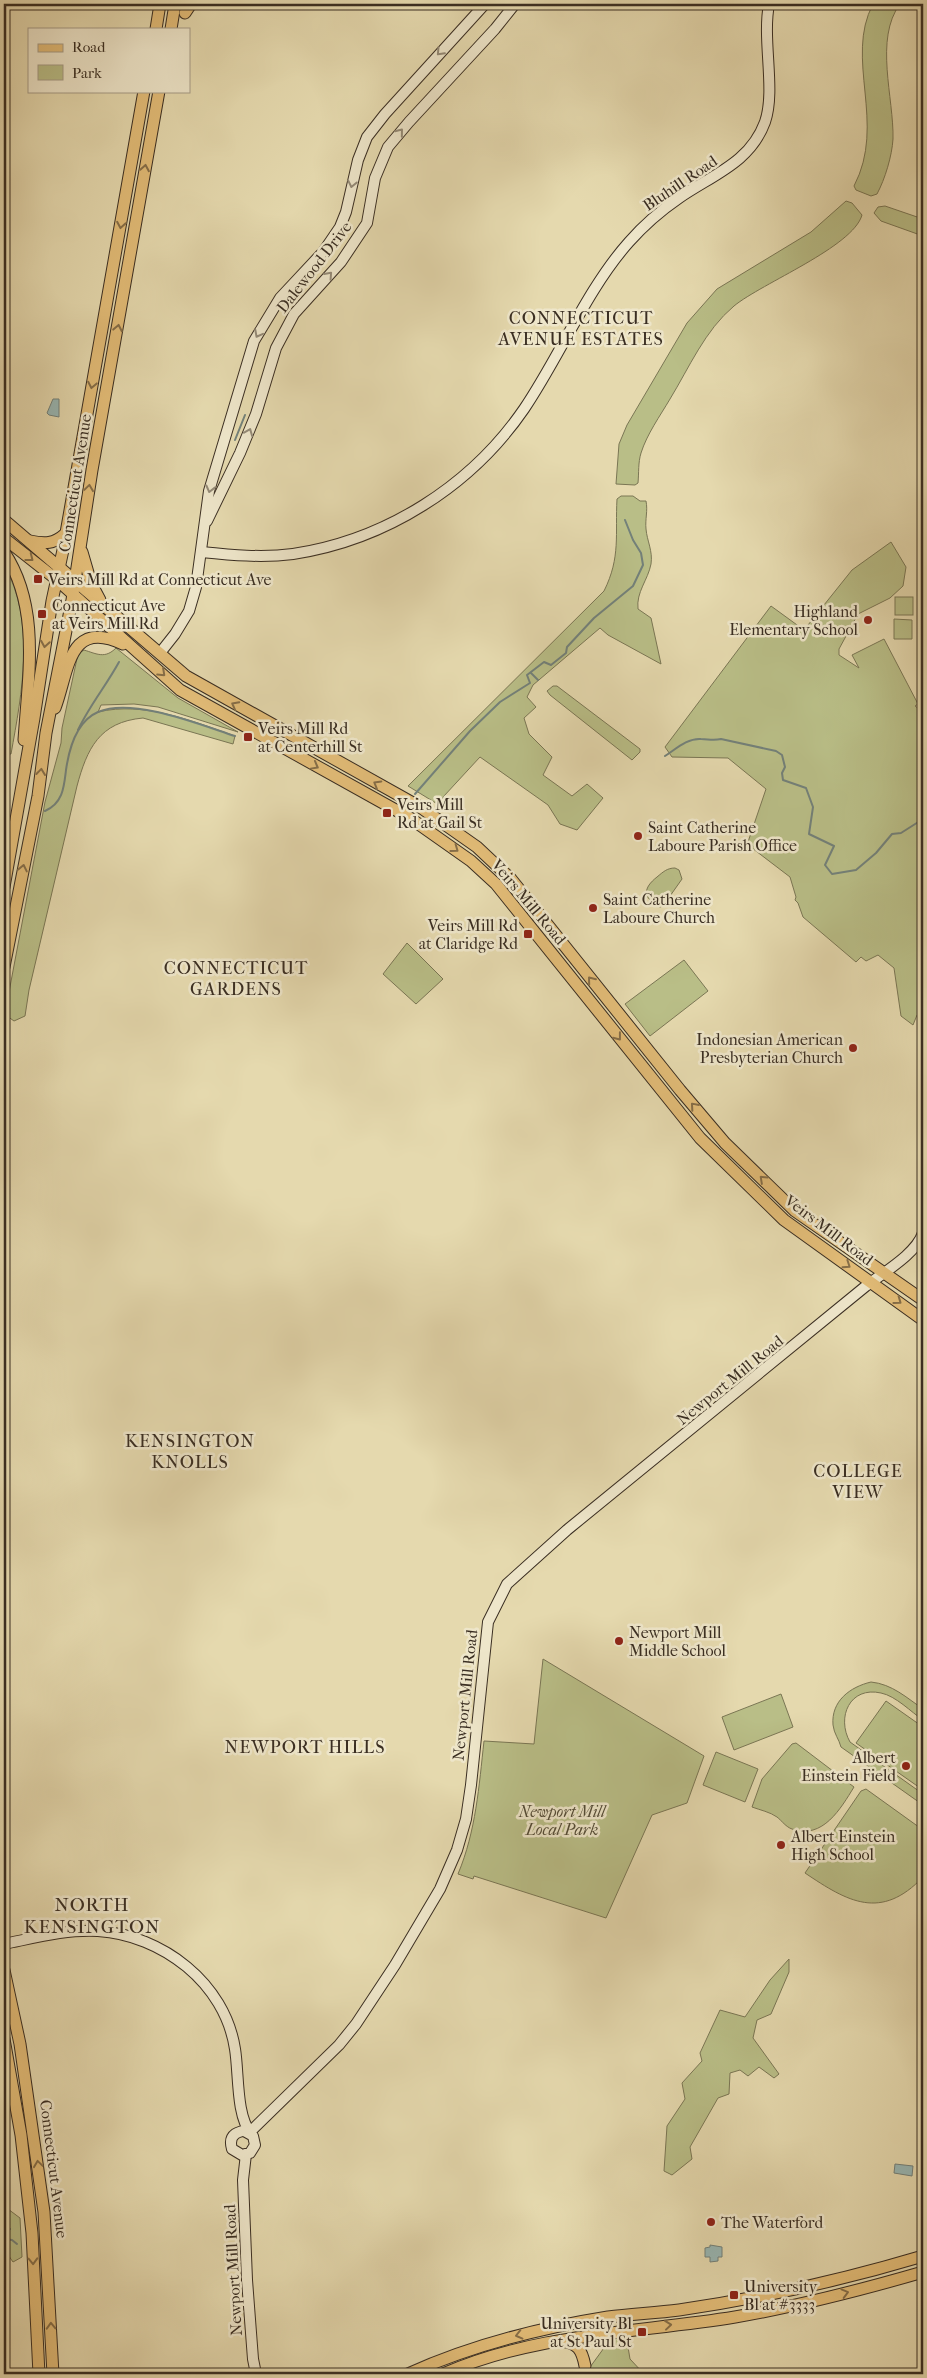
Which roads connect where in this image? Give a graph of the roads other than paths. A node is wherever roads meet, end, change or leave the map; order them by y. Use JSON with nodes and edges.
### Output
{"nodes":[{"id":1,"x":160,"y":4,"type":"edge"},
{"id":2,"x":175,"y":4,"type":"edge"},
{"id":3,"x":485,"y":4,"type":"edge"},
{"id":4,"x":515,"y":4,"type":"edge"},
{"id":5,"x":769,"y":4,"type":"edge"},
{"id":6,"x":156,"y":28,"type":"edge"},
{"id":7,"x":171,"y":28,"type":"edge"},
{"id":8,"x":144,"y":92,"type":"edge"},
{"id":9,"x":159,"y":92,"type":"edge"},
{"id":10,"x":4,"y":520,"type":"edge"},
{"id":11,"x":205,"y":524,"type":"junction"},
{"id":12,"x":65,"y":534,"type":"junction"},
{"id":13,"x":82,"y":537,"type":"junction"},
{"id":14,"x":4,"y":538,"type":"edge"},
{"id":15,"x":29,"y":540,"type":"junction"},
{"id":16,"x":4,"y":552,"type":"edge"},
{"id":17,"x":200,"y":552,"type":"junction"},
{"id":18,"x":59,"y":565,"type":"junction"},
{"id":19,"x":56,"y":579,"type":"junction"},
{"id":20,"x":75,"y":581,"type":"junction"},
{"id":21,"x":72,"y":595,"type":"junction"},
{"id":22,"x":102,"y":604,"type":"junction"},
{"id":23,"x":136,"y":650,"type":"junction"},
{"id":24,"x":160,"y":653,"type":"junction"},
{"id":25,"x":46,"y":733,"type":"junction"},
{"id":26,"x":18,"y":809,"type":"junction"},
{"id":27,"x":4,"y":887,"type":"edge"},
{"id":28,"x":4,"y":967,"type":"edge"},
{"id":29,"x":923,"y":1233,"type":"edge"},
{"id":30,"x":884,"y":1273,"type":"junction"},
{"id":31,"x":872,"y":1282,"type":"junction"},
{"id":32,"x":923,"y":1300,"type":"edge"},
{"id":33,"x":923,"y":1320,"type":"edge"},
{"id":34,"x":4,"y":1944,"type":"edge"},
{"id":35,"x":4,"y":1970,"type":"edge"},
{"id":36,"x":4,"y":2040,"type":"edge"},
{"id":37,"x":241,"y":2111,"type":"junction"},
{"id":38,"x":265,"y":2118,"type":"junction"},
{"id":39,"x":247,"y":2133,"type":"junction"},
{"id":40,"x":242,"y":2154,"type":"junction"},
{"id":41,"x":46,"y":2232,"type":"junction"},
{"id":42,"x":32,"y":2233,"type":"junction"},
{"id":43,"x":923,"y":2256,"type":"edge"},
{"id":44,"x":923,"y":2272,"type":"edge"},
{"id":45,"x":554,"y":2341,"type":"junction"},
{"id":46,"x":252,"y":2359,"type":"junction"},
{"id":47,"x":585,"y":2366,"type":"dead end"},
{"id":48,"x":39,"y":2374,"type":"edge"},
{"id":49,"x":53,"y":2374,"type":"edge"},
{"id":50,"x":249,"y":2374,"type":"edge"},
{"id":51,"x":256,"y":2374,"type":"edge"},
{"id":52,"x":408,"y":2374,"type":"edge"},
{"id":53,"x":443,"y":2374,"type":"edge"}],
"edges":[{"from":1,"to":6,"type":"main road"},
{"from":2,"to":7,"type":"main road"},
{"from":3,"to":11,"type":"street","name":"Dalewood Drive","one_way":true},
{"from":11,"to":4,"type":"street","name":"Dalewood Drive","one_way":true},
{"from":5,"to":17,"type":"street","name":"Bluhill Road"},
{"from":8,"to":12,"type":"main road","name":"Connecticut Avenue","one_way":true},
{"from":13,"to":9,"type":"main road","name":"Connecticut Avenue","one_way":true},
{"from":10,"to":15,"type":"main road","name":"Veirs Mill Road"},
{"from":11,"to":17,"type":"street","name":"Dalewood Drive"},
{"from":12,"to":15,"type":"main road"},
{"from":12,"to":18,"type":"main road","name":"Connecticut Avenue"},
{"from":13,"to":20,"type":"main road","name":"Connecticut Avenue"},
{"from":13,"to":22,"type":"main road"},
{"from":14,"to":19,"type":"main road","name":"Veirs Mill Road","one_way":true},
{"from":15,"to":18,"type":"main road","name":"Veirs Mill Road"},
{"from":16,"to":26,"type":"main road"},
{"from":17,"to":24,"type":"street","name":"Dalewood Drive"},
{"from":18,"to":19,"type":"main road","name":"Connecticut Avenue"},
{"from":18,"to":20,"type":"main road","name":"Veirs Mill Road"},
{"from":19,"to":21,"type":"main road","name":"Veirs Mill Road"},
{"from":19,"to":26,"type":"main road","name":"Connecticut Avenue","one_way":true},
{"from":20,"to":21,"type":"main road","name":"Connecticut Avenue"},
{"from":20,"to":22,"type":"main road","name":"Veirs Mill Road"},
{"from":21,"to":23,"type":"main road","name":"Veirs Mill Road"},
{"from":21,"to":25,"type":"main road","name":"Connecticut Avenue"},
{"from":22,"to":24,"type":"main road","name":"Veirs Mill Road"},
{"from":23,"to":25,"type":"main road"},
{"from":23,"to":31,"type":"main road","name":"Veirs Mill Road","one_way":true},
{"from":30,"to":24,"type":"main road","name":"Veirs Mill Road","one_way":true},
{"from":28,"to":25,"type":"main road","name":"Connecticut Avenue","one_way":true},
{"from":26,"to":27,"type":"main road","name":"Connecticut Avenue"},
{"from":29,"to":30,"type":"street","name":"Newport Mill Road"},
{"from":30,"to":31,"type":"street","name":"Newport Mill Road"},
{"from":30,"to":32,"type":"main road","name":"Veirs Mill Road"},
{"from":31,"to":33,"type":"main road","name":"Veirs Mill Road","one_way":true},
{"from":31,"to":38,"type":"street","name":"Newport Mill Road"},
{"from":34,"to":37,"type":"street"},
{"from":41,"to":35,"type":"main road","name":"Connecticut Avenue","one_way":true},
{"from":36,"to":42,"type":"main road","name":"Connecticut Avenue"},
{"from":37,"to":38,"type":"street"},
{"from":37,"to":39,"type":"street"},
{"from":38,"to":39,"type":"street","name":"Newport Mill Road"},
{"from":39,"to":40,"type":"street"},
{"from":39,"to":40,"type":"street","name":"Newport Mill Road"},
{"from":40,"to":46,"type":"street","name":"Newport Mill Road"},
{"from":41,"to":42,"type":"main road"},
{"from":49,"to":41,"type":"main road","name":"Connecticut Avenue","one_way":true},
{"from":42,"to":48,"type":"main road","name":"Connecticut Avenue","one_way":true},
{"from":43,"to":52,"type":"main road","one_way":true},
{"from":45,"to":44,"type":"main road","one_way":true},
{"from":45,"to":47,"type":"main road"},
{"from":45,"to":53,"type":"main road"},
{"from":46,"to":50,"type":"street","name":"Newport Mill Road"},
{"from":46,"to":51,"type":"street","name":"Newport Mill Road"}]}
